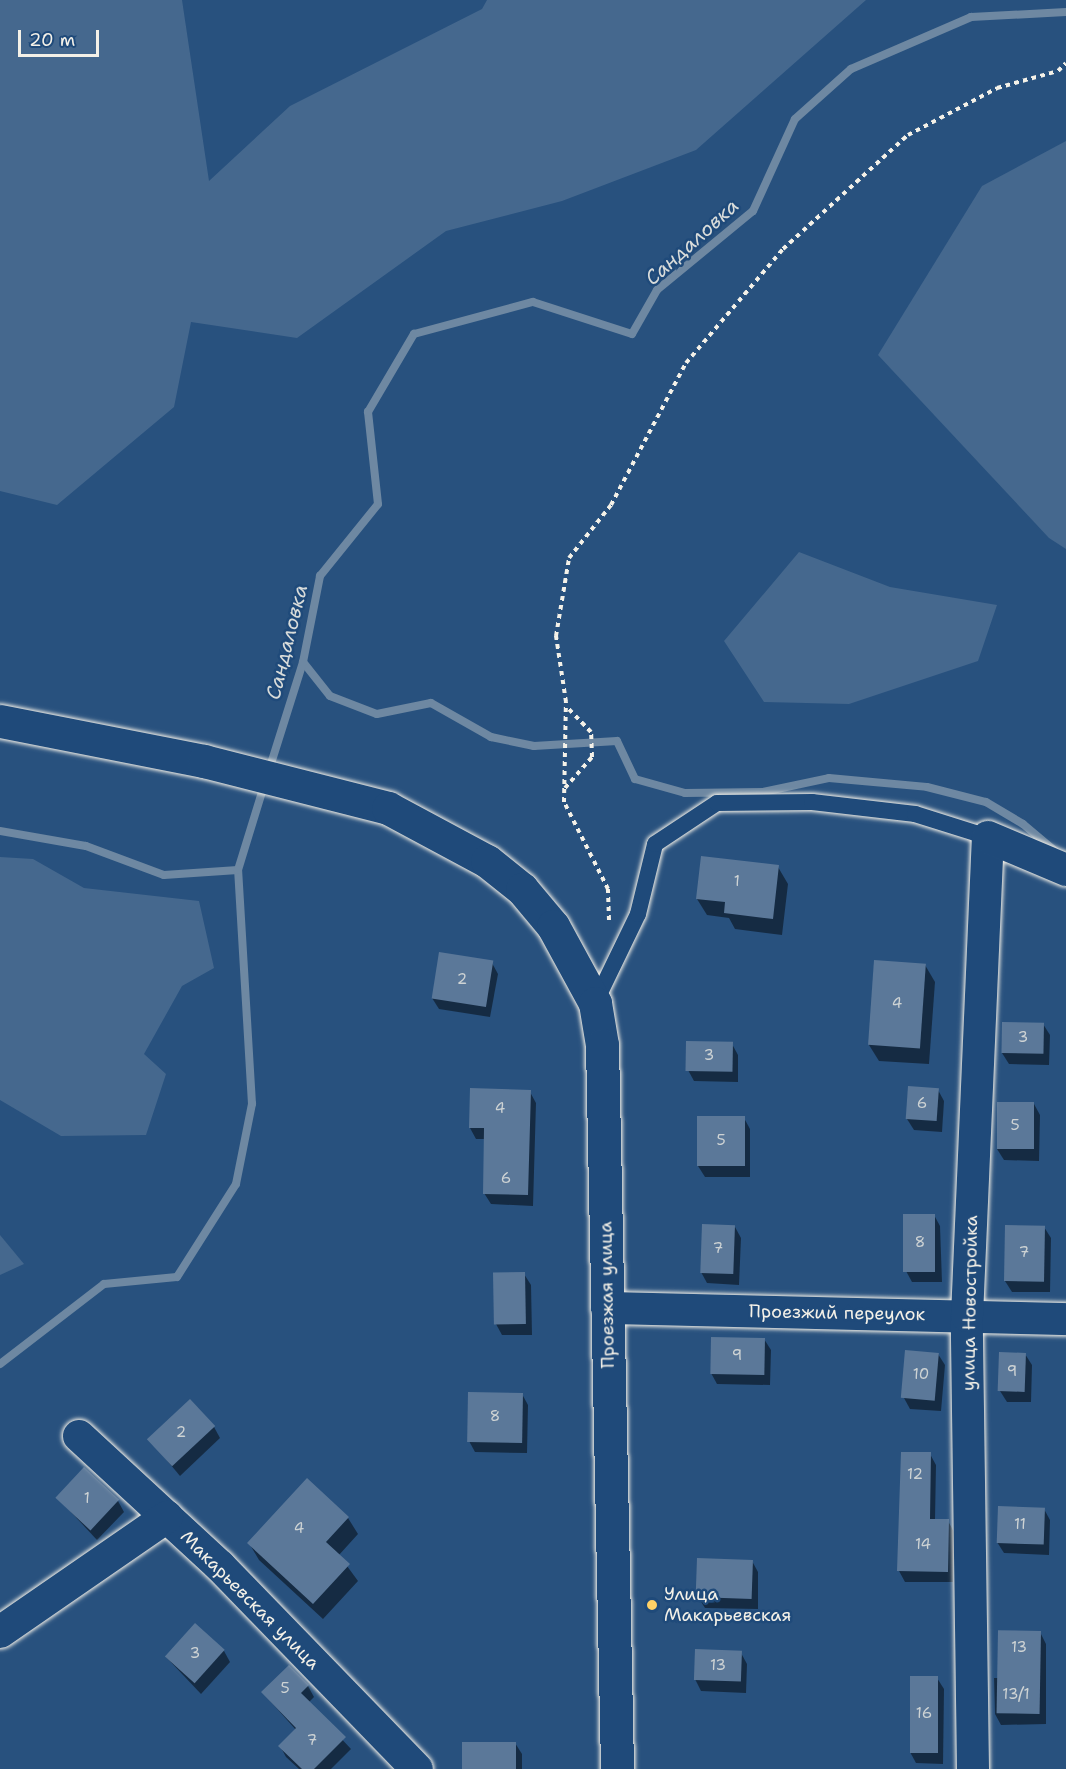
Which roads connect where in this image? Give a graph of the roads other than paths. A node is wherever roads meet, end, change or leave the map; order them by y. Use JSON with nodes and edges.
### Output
{"nodes":[{"id":1,"x":0,"y":722,"type":"edge"},
{"id":2,"x":988,"y":837,"type":"junction"},
{"id":3,"x":1066,"y":870,"type":"edge"},
{"id":4,"x":595,"y":1003,"type":"junction"},
{"id":5,"x":607,"y":1308,"type":"junction"},
{"id":6,"x":967,"y":1316,"type":"junction"},
{"id":7,"x":1066,"y":1319,"type":"edge"},
{"id":8,"x":79,"y":1436,"type":"dead end"},
{"id":9,"x":167,"y":1516,"type":"junction"},
{"id":10,"x":0,"y":1632,"type":"edge"},
{"id":11,"x":417,"y":1769,"type":"edge"},
{"id":12,"x":617,"y":1769,"type":"edge"},
{"id":13,"x":973,"y":1769,"type":"edge"}],
"edges":[{"from":1,"to":4,"type":"street","name":"Проезжая улица"},
{"from":2,"to":3,"type":"street"},
{"from":2,"to":4,"type":"lane"},
{"from":2,"to":6,"type":"street","name":"улица Новостройка"},
{"from":4,"to":5,"type":"street","name":"Проезжая улица"},
{"from":5,"to":6,"type":"street","name":"Проезжий переулок"},
{"from":5,"to":12,"type":"street","name":"Проезжая улица"},
{"from":6,"to":7,"type":"street","name":"Проезжий переулок"},
{"from":6,"to":13,"type":"street","name":"улица Новостройка"},
{"from":8,"to":9,"type":"street","name":"Макарьевская улица"},
{"from":9,"to":10,"type":"street"},
{"from":9,"to":11,"type":"street","name":"Макарьевская улица"}]}
